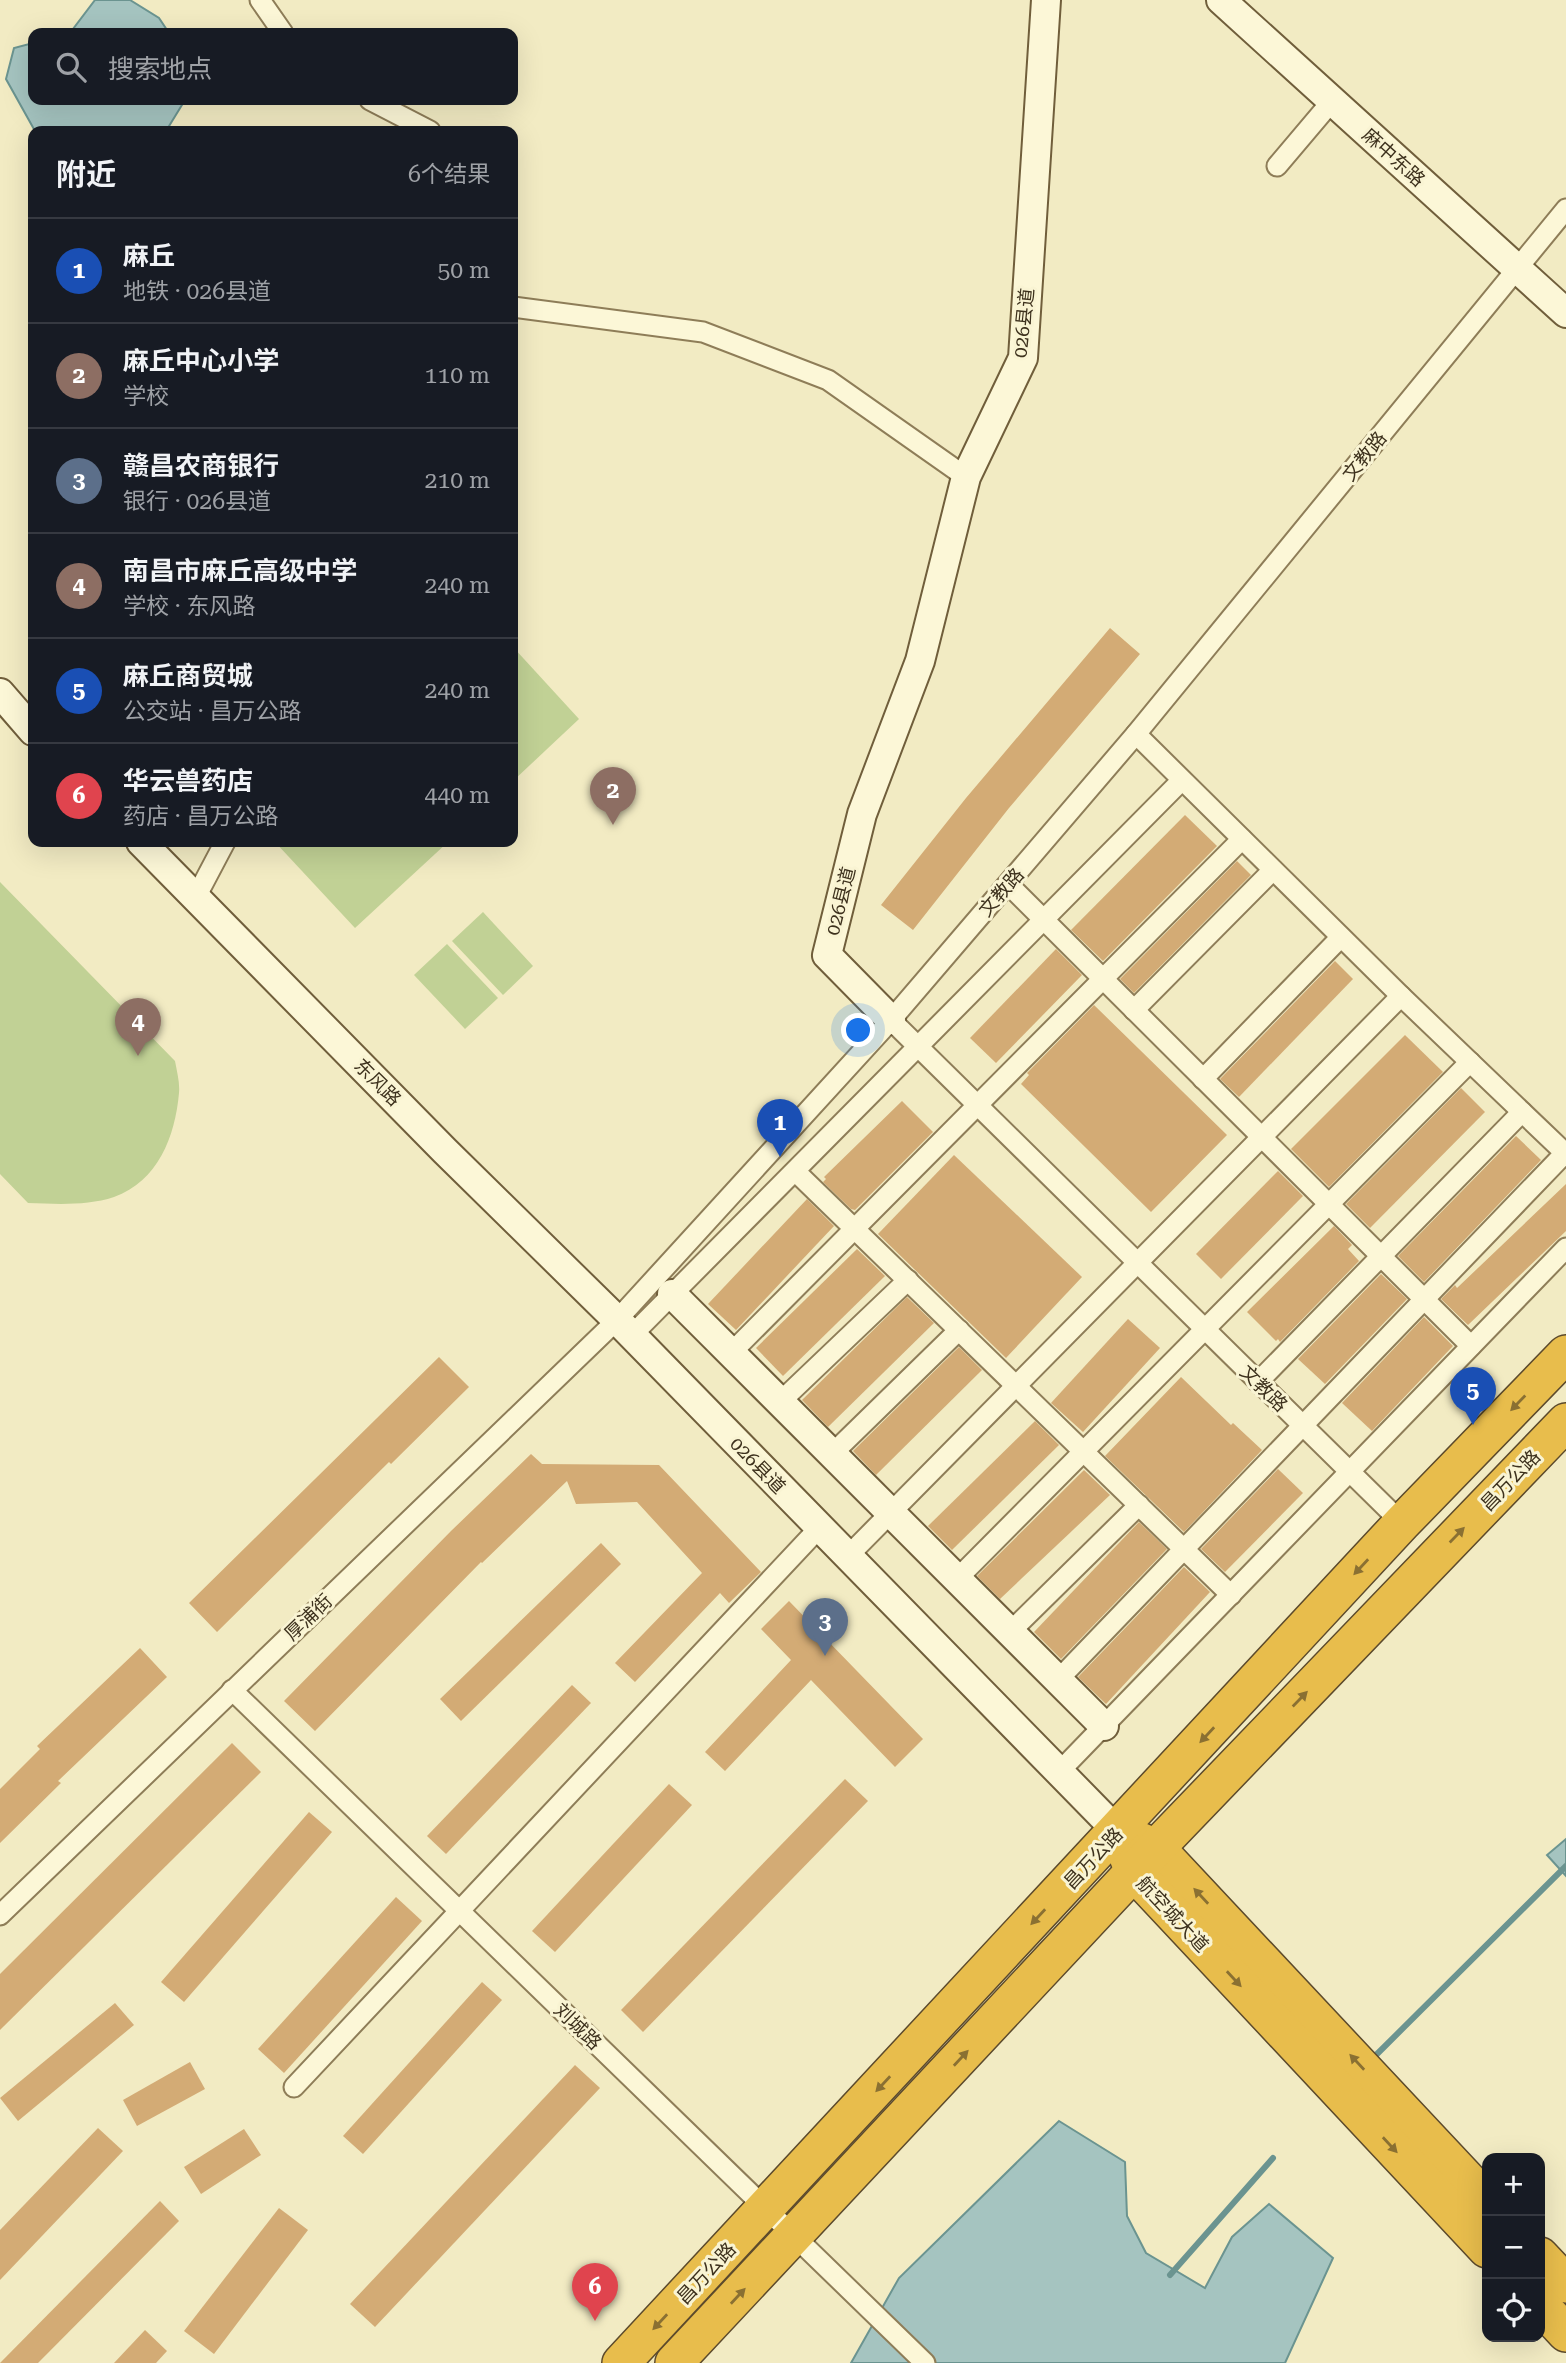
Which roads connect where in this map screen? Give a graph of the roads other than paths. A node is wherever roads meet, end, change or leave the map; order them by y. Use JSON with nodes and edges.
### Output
{"nodes":[{"id":1,"x":260,"y":0,"type":"edge"},
{"id":2,"x":1046,"y":0,"type":"edge"},
{"id":3,"x":1221,"y":0,"type":"edge"},
{"id":4,"x":280,"y":28,"type":"edge"},
{"id":5,"x":1332,"y":101,"type":"junction"},
{"id":6,"x":380,"y":105,"type":"edge"},
{"id":7,"x":420,"y":126,"type":"edge"},
{"id":8,"x":1277,"y":166,"type":"dead end"},
{"id":9,"x":1566,"y":209,"type":"edge"},
{"id":10,"x":1517,"y":269,"type":"junction"},
{"id":11,"x":518,"y":308,"type":"edge"},
{"id":12,"x":1566,"y":313,"type":"edge"},
{"id":13,"x":966,"y":477,"type":"junction"},
{"id":14,"x":0,"y":693,"type":"edge"},
{"id":15,"x":28,"y":725,"type":"edge"},
{"id":16,"x":1136,"y":734,"type":"junction"},
{"id":17,"x":1182,"y":780,"type":"junction"},
{"id":18,"x":1241,"y":839,"type":"junction"},
{"id":19,"x":146,"y":847,"type":"edge"},
{"id":20,"x":222,"y":847,"type":"edge"},
{"id":21,"x":1273,"y":870,"type":"junction"},
{"id":22,"x":1008,"y":884,"type":"junction"},
{"id":23,"x":196,"y":897,"type":"junction"},
{"id":24,"x":1044,"y":920,"type":"junction"},
{"id":25,"x":1341,"y":937,"type":"junction"},
{"id":26,"x":1103,"y":979,"type":"junction"},
{"id":27,"x":1401,"y":996,"type":"junction"},
{"id":28,"x":1134,"y":1010,"type":"junction"},
{"id":29,"x":891,"y":1020,"type":"junction"},
{"id":30,"x":919,"y":1047,"type":"junction"},
{"id":31,"x":1470,"y":1062,"type":"junction"},
{"id":32,"x":1203,"y":1079,"type":"junction"},
{"id":33,"x":978,"y":1105,"type":"junction"},
{"id":34,"x":1522,"y":1112,"type":"junction"},
{"id":35,"x":1263,"y":1138,"type":"junction"},
{"id":36,"x":1565,"y":1153,"type":"edge"},
{"id":37,"x":795,"y":1171,"type":"junction"},
{"id":38,"x":1329,"y":1204,"type":"junction"},
{"id":39,"x":855,"y":1228,"type":"junction"},
{"id":40,"x":1566,"y":1248,"type":"edge"},
{"id":41,"x":1381,"y":1256,"type":"junction"},
{"id":42,"x":1139,"y":1265,"type":"junction"},
{"id":43,"x":908,"y":1280,"type":"junction"},
{"id":44,"x":673,"y":1294,"type":"junction"},
{"id":45,"x":1424,"y":1299,"type":"junction"},
{"id":46,"x":624,"y":1327,"type":"junction"},
{"id":47,"x":959,"y":1330,"type":"junction"},
{"id":48,"x":1205,"y":1330,"type":"junction"},
{"id":49,"x":1471,"y":1346,"type":"junction"},
{"id":50,"x":731,"y":1353,"type":"junction"},
{"id":51,"x":1566,"y":1354,"type":"edge"},
{"id":52,"x":1258,"y":1382,"type":"junction"},
{"id":53,"x":1017,"y":1387,"type":"junction"},
{"id":54,"x":780,"y":1402,"type":"junction"},
{"id":55,"x":1566,"y":1422,"type":"edge"},
{"id":56,"x":1303,"y":1425,"type":"junction"},
{"id":57,"x":1084,"y":1452,"type":"junction"},
{"id":58,"x":832,"y":1454,"type":"junction"},
{"id":59,"x":1350,"y":1472,"type":"junction"},
{"id":60,"x":1139,"y":1505,"type":"junction"},
{"id":61,"x":891,"y":1513,"type":"junction"},
{"id":62,"x":1402,"y":1522,"type":"junction"},
{"id":63,"x":819,"y":1528,"type":"junction"},
{"id":64,"x":1184,"y":1549,"type":"junction"},
{"id":65,"x":847,"y":1558,"type":"junction"},
{"id":66,"x":957,"y":1579,"type":"junction"},
{"id":67,"x":1231,"y":1595,"type":"junction"},
{"id":68,"x":1010,"y":1632,"type":"junction"},
{"id":69,"x":1058,"y":1680,"type":"junction"},
{"id":70,"x":232,"y":1690,"type":"junction"},
{"id":71,"x":1104,"y":1726,"type":"junction"},
{"id":72,"x":1059,"y":1772,"type":"junction"},
{"id":73,"x":1118,"y":1832,"type":"junction"},
{"id":74,"x":1145,"y":1860,"type":"junction"},
{"id":75,"x":459,"y":1911,"type":"junction"},
{"id":76,"x":0,"y":1915,"type":"edge"},
{"id":77,"x":294,"y":2087,"type":"dead end"},
{"id":78,"x":1482,"y":2195,"type":"edge"},
{"id":79,"x":766,"y":2209,"type":"junction"},
{"id":80,"x":794,"y":2236,"type":"junction"},
{"id":81,"x":1482,"y":2243,"type":"edge"},
{"id":82,"x":1545,"y":2261,"type":"edge"},
{"id":83,"x":1566,"y":2284,"type":"edge"},
{"id":84,"x":1545,"y":2310,"type":"edge"},
{"id":85,"x":1566,"y":2333,"type":"edge"},
{"id":86,"x":621,"y":2363,"type":"edge"},
{"id":87,"x":674,"y":2363,"type":"edge"},
{"id":88,"x":925,"y":2363,"type":"edge"}],
"edges":[{"from":1,"to":4,"type":"street"},
{"from":2,"to":13,"type":"street","name":"026县道"},
{"from":3,"to":5,"type":"street","name":"麻中东路"},
{"from":5,"to":8,"type":"street"},
{"from":5,"to":10,"type":"street","name":"麻中东路"},
{"from":6,"to":7,"type":"street"},
{"from":9,"to":10,"type":"street","name":"文教路"},
{"from":10,"to":12,"type":"street","name":"麻中东路"},
{"from":10,"to":16,"type":"street","name":"文教路"},
{"from":11,"to":13,"type":"street"},
{"from":13,"to":29,"type":"street","name":"026县道"},
{"from":14,"to":15,"type":"street"},
{"from":16,"to":17,"type":"street"},
{"from":16,"to":22,"type":"street","name":"文教路"},
{"from":17,"to":18,"type":"street"},
{"from":17,"to":24,"type":"street"},
{"from":18,"to":21,"type":"street"},
{"from":18,"to":26,"type":"street"},
{"from":19,"to":23,"type":"street","name":"东风路"},
{"from":20,"to":23,"type":"street"},
{"from":21,"to":25,"type":"street"},
{"from":21,"to":28,"type":"street"},
{"from":22,"to":24,"type":"street"},
{"from":22,"to":29,"type":"street","name":"文教路"},
{"from":23,"to":46,"type":"street","name":"东风路"},
{"from":24,"to":26,"type":"street"},
{"from":24,"to":30,"type":"street"},
{"from":25,"to":27,"type":"street"},
{"from":25,"to":32,"type":"street"},
{"from":26,"to":28,"type":"street"},
{"from":26,"to":33,"type":"street"},
{"from":27,"to":31,"type":"street"},
{"from":27,"to":35,"type":"street"},
{"from":28,"to":32,"type":"street"},
{"from":29,"to":30,"type":"street","name":"文教路"},
{"from":29,"to":46,"type":"street"},
{"from":30,"to":33,"type":"street","name":"文教路"},
{"from":30,"to":37,"type":"street"},
{"from":31,"to":34,"type":"street"},
{"from":31,"to":38,"type":"street"},
{"from":32,"to":35,"type":"street"},
{"from":33,"to":39,"type":"street"},
{"from":33,"to":42,"type":"street","name":"文教路"},
{"from":34,"to":36,"type":"street"},
{"from":34,"to":41,"type":"street"},
{"from":35,"to":38,"type":"street"},
{"from":35,"to":42,"type":"street"},
{"from":36,"to":45,"type":"street"},
{"from":37,"to":39,"type":"street"},
{"from":37,"to":44,"type":"street"},
{"from":38,"to":41,"type":"street"},
{"from":38,"to":48,"type":"street"},
{"from":39,"to":43,"type":"street"},
{"from":39,"to":50,"type":"street"},
{"from":40,"to":49,"type":"street"},
{"from":41,"to":45,"type":"street"},
{"from":41,"to":52,"type":"street"},
{"from":42,"to":48,"type":"street","name":"文教路"},
{"from":42,"to":53,"type":"street"},
{"from":43,"to":47,"type":"street"},
{"from":43,"to":54,"type":"street"},
{"from":44,"to":46,"type":"street"},
{"from":44,"to":50,"type":"street"},
{"from":45,"to":49,"type":"street"},
{"from":45,"to":56,"type":"street"},
{"from":46,"to":63,"type":"street","name":"026县道"},
{"from":46,"to":70,"type":"street","name":"厚浦街"},
{"from":47,"to":53,"type":"street"},
{"from":47,"to":58,"type":"street"},
{"from":48,"to":52,"type":"street","name":"文教路"},
{"from":48,"to":57,"type":"street"},
{"from":49,"to":59,"type":"street"},
{"from":50,"to":54,"type":"street"},
{"from":51,"to":62,"type":"highway","name":"昌万公路","one_way":true},
{"from":52,"to":56,"type":"street","name":"文教路"},
{"from":53,"to":57,"type":"street"},
{"from":53,"to":61,"type":"street"},
{"from":54,"to":58,"type":"street"},
{"from":74,"to":55,"type":"highway","name":"昌万公路","one_way":true},
{"from":56,"to":59,"type":"street","name":"文教路"},
{"from":56,"to":64,"type":"street"},
{"from":57,"to":60,"type":"street"},
{"from":57,"to":66,"type":"street"},
{"from":58,"to":61,"type":"street"},
{"from":59,"to":62,"type":"street","name":"文教路"},
{"from":59,"to":67,"type":"street"},
{"from":60,"to":64,"type":"street"},
{"from":60,"to":68,"type":"street"},
{"from":61,"to":65,"type":"street"},
{"from":61,"to":66,"type":"street"},
{"from":62,"to":73,"type":"highway","name":"昌万公路","one_way":true},
{"from":63,"to":65,"type":"street","name":"026县道"},
{"from":63,"to":75,"type":"street"},
{"from":64,"to":67,"type":"street"},
{"from":64,"to":69,"type":"street"},
{"from":65,"to":72,"type":"street","name":"026县道"},
{"from":66,"to":68,"type":"street"},
{"from":67,"to":71,"type":"street"},
{"from":68,"to":69,"type":"street"},
{"from":69,"to":71,"type":"street"},
{"from":70,"to":75,"type":"street","name":"刘城路"},
{"from":70,"to":76,"type":"street","name":"厚浦街"},
{"from":71,"to":72,"type":"street"},
{"from":72,"to":73,"type":"street","name":"026县道"},
{"from":73,"to":74,"type":"highway","name":"航空城大道"},
{"from":73,"to":79,"type":"highway","name":"昌万公路","one_way":true},
{"from":78,"to":74,"type":"highway","name":"航空城大道","one_way":true},
{"from":80,"to":74,"type":"highway","name":"昌万公路","one_way":true},
{"from":74,"to":81,"type":"highway","name":"航空城大道","one_way":true},
{"from":75,"to":77,"type":"street"},
{"from":75,"to":79,"type":"street","name":"刘城路"},
{"from":79,"to":80,"type":"street","name":"刘城路"},
{"from":79,"to":86,"type":"highway","name":"昌万公路","one_way":true},
{"from":87,"to":80,"type":"highway","name":"昌万公路","one_way":true},
{"from":80,"to":88,"type":"street","name":"刘城路"},
{"from":82,"to":83,"type":"highway"},
{"from":84,"to":85,"type":"highway"}]}
